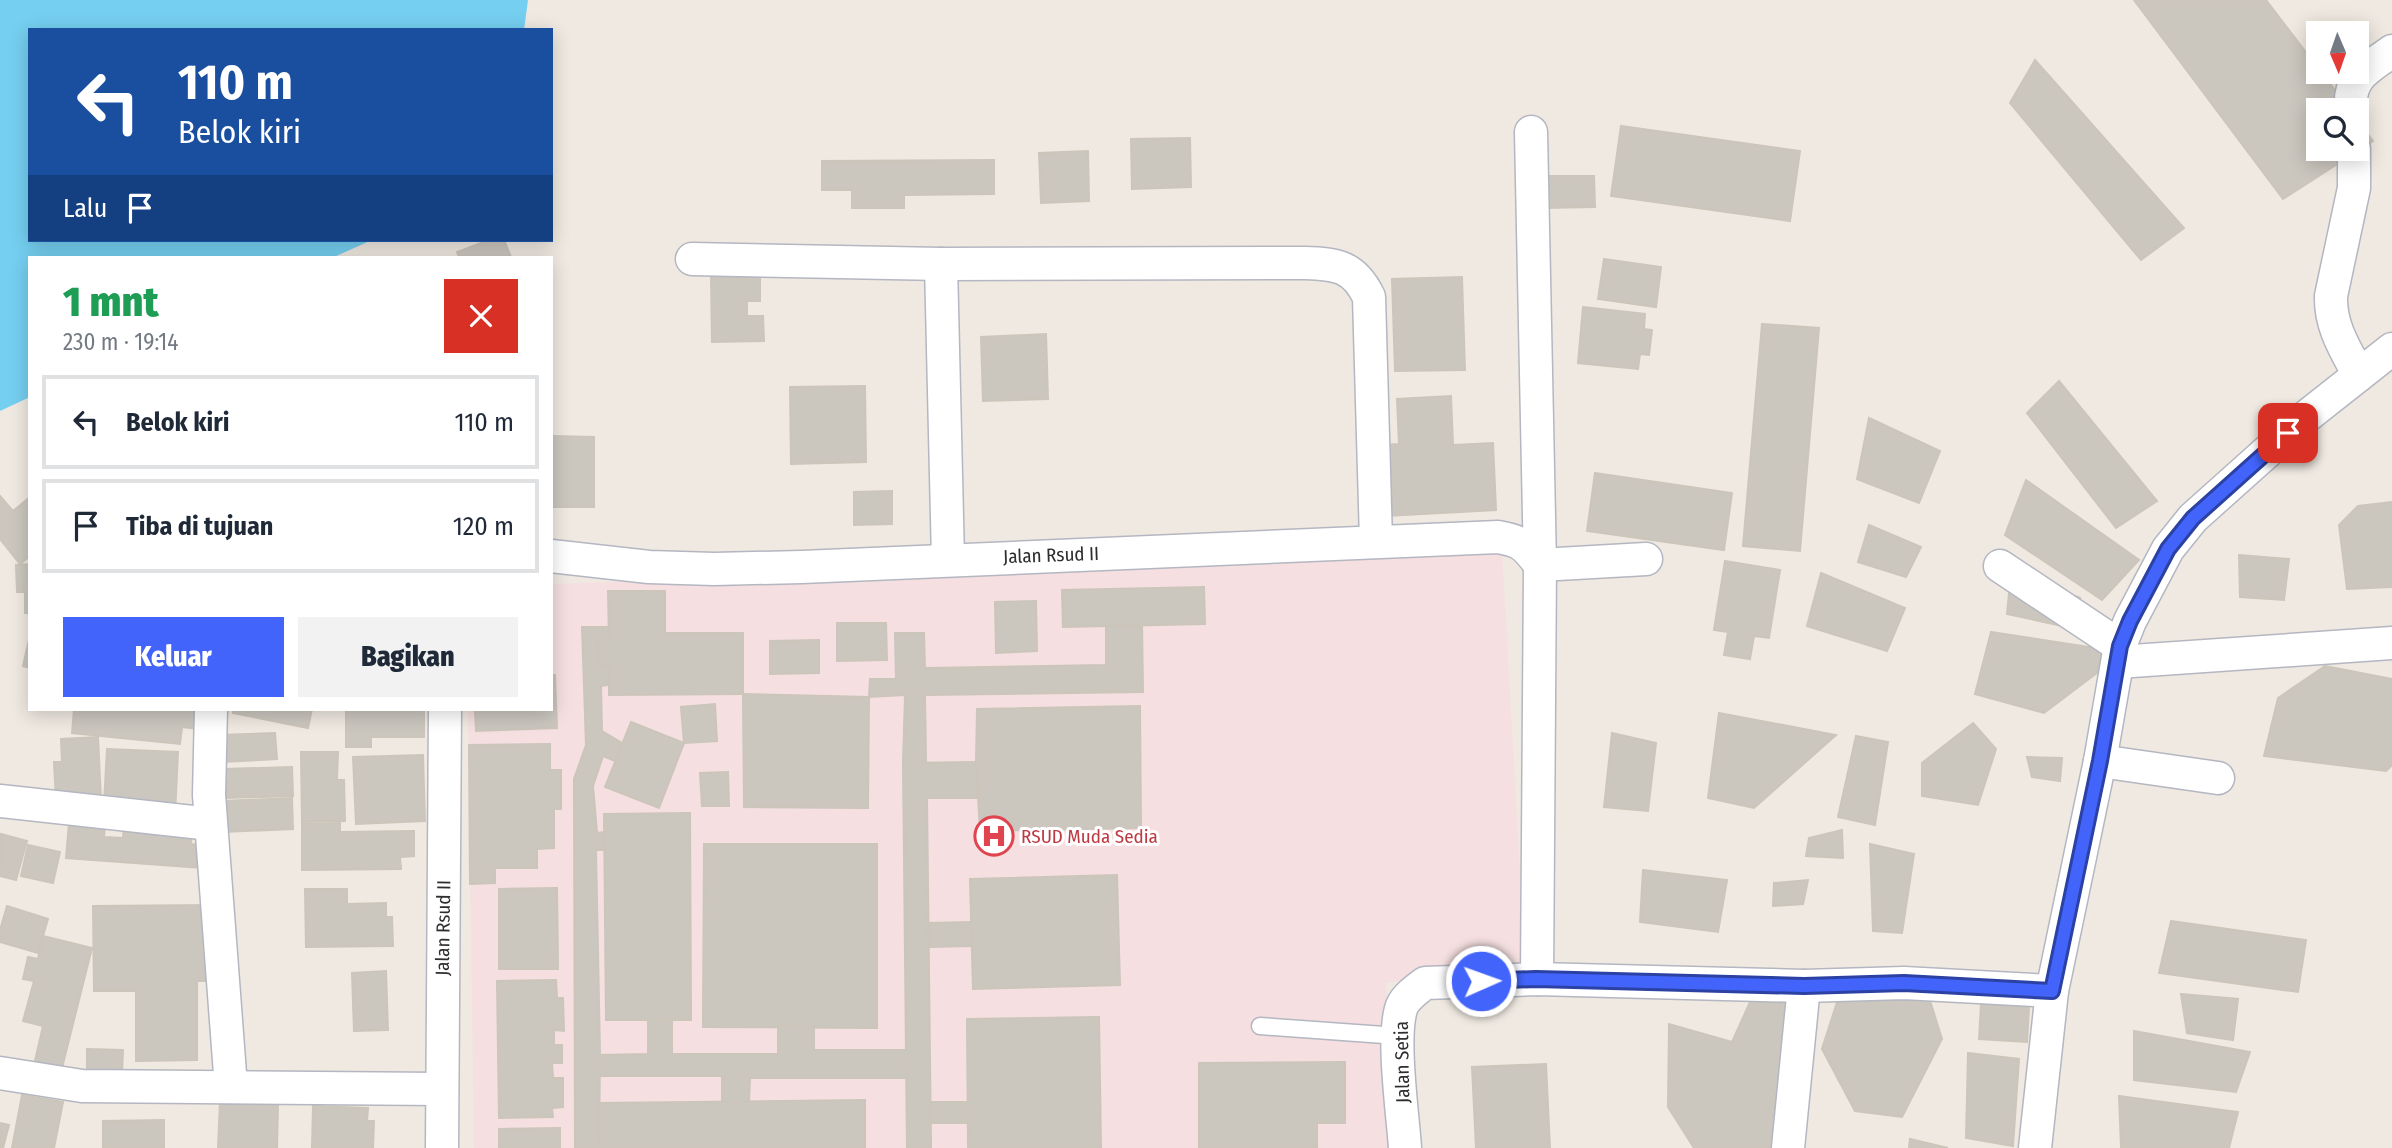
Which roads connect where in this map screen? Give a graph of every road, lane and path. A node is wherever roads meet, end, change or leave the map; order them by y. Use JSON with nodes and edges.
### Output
{"nodes":[{"id":1,"x":2392,"y":51,"type":"edge"},
{"id":2,"x":2352,"y":98,"type":"edge"},
{"id":3,"x":1531,"y":132,"type":"dead end"},
{"id":4,"x":2354,"y":161,"type":"edge"},
{"id":5,"x":692,"y":259,"type":"dead end"},
{"id":6,"x":941,"y":264,"type":"junction"},
{"id":7,"x":2392,"y":349,"type":"edge"},
{"id":8,"x":2359,"y":375,"type":"junction"},
{"id":9,"x":1376,"y":541,"type":"junction"},
{"id":10,"x":553,"y":556,"type":"edge"},
{"id":11,"x":1646,"y":559,"type":"dead end"},
{"id":12,"x":948,"y":560,"type":"junction"},
{"id":13,"x":1540,"y":565,"type":"junction"},
{"id":14,"x":2000,"y":566,"type":"dead end"},
{"id":15,"x":2392,"y":643,"type":"edge"},
{"id":16,"x":2119,"y":654,"type":"junction"},
{"id":17,"x":211,"y":711,"type":"edge"},
{"id":18,"x":445,"y":711,"type":"edge"},
{"id":19,"x":2100,"y":761,"type":"junction"},
{"id":20,"x":2218,"y":778,"type":"dead end"},
{"id":21,"x":0,"y":801,"type":"edge"},
{"id":22,"x":211,"y":824,"type":"junction"},
{"id":23,"x":1536,"y":979,"type":"junction"},
{"id":24,"x":1804,"y":986,"type":"junction"},
{"id":25,"x":2052,"y":991,"type":"junction"},
{"id":26,"x":1260,"y":1026,"type":"dead end"},
{"id":27,"x":1398,"y":1036,"type":"junction"},
{"id":28,"x":0,"y":1073,"type":"edge"},
{"id":29,"x":231,"y":1087,"type":"junction"},
{"id":30,"x":442,"y":1089,"type":"junction"},
{"id":31,"x":442,"y":1148,"type":"edge"},
{"id":32,"x":1405,"y":1148,"type":"edge"},
{"id":33,"x":1788,"y":1148,"type":"edge"},
{"id":34,"x":2035,"y":1148,"type":"edge"}],
"edges":[{"from":1,"to":2,"type":"street"},
{"from":3,"to":13,"type":"street"},
{"from":4,"to":8,"type":"street"},
{"from":5,"to":6,"type":"street"},
{"from":6,"to":9,"type":"street"},
{"from":6,"to":12,"type":"street"},
{"from":7,"to":8,"type":"street"},
{"from":8,"to":16,"type":"street"},
{"from":9,"to":12,"type":"street","name":"Jalan Rsud II"},
{"from":9,"to":13,"type":"street","name":"Jalan Rsud II"},
{"from":10,"to":12,"type":"street","name":"Jalan Rsud II"},
{"from":11,"to":13,"type":"street"},
{"from":13,"to":23,"type":"street"},
{"from":14,"to":16,"type":"street"},
{"from":15,"to":16,"type":"street"},
{"from":16,"to":19,"type":"street"},
{"from":17,"to":22,"type":"street"},
{"from":18,"to":30,"type":"street","name":"Jalan Rsud II"},
{"from":19,"to":20,"type":"street"},
{"from":19,"to":25,"type":"street"},
{"from":21,"to":22,"type":"street"},
{"from":22,"to":29,"type":"street"},
{"from":23,"to":24,"type":"street","name":"Jalan Setia"},
{"from":23,"to":27,"type":"street","name":"Jalan Setia"},
{"from":24,"to":25,"type":"street","name":"Jalan Setia"},
{"from":24,"to":33,"type":"street"},
{"from":25,"to":34,"type":"street"},
{"from":26,"to":27,"type":"lane"},
{"from":27,"to":32,"type":"street","name":"Jalan Setia"},
{"from":28,"to":29,"type":"street"},
{"from":29,"to":30,"type":"street"},
{"from":30,"to":31,"type":"street","name":"Jalan Rsud II"}]}
